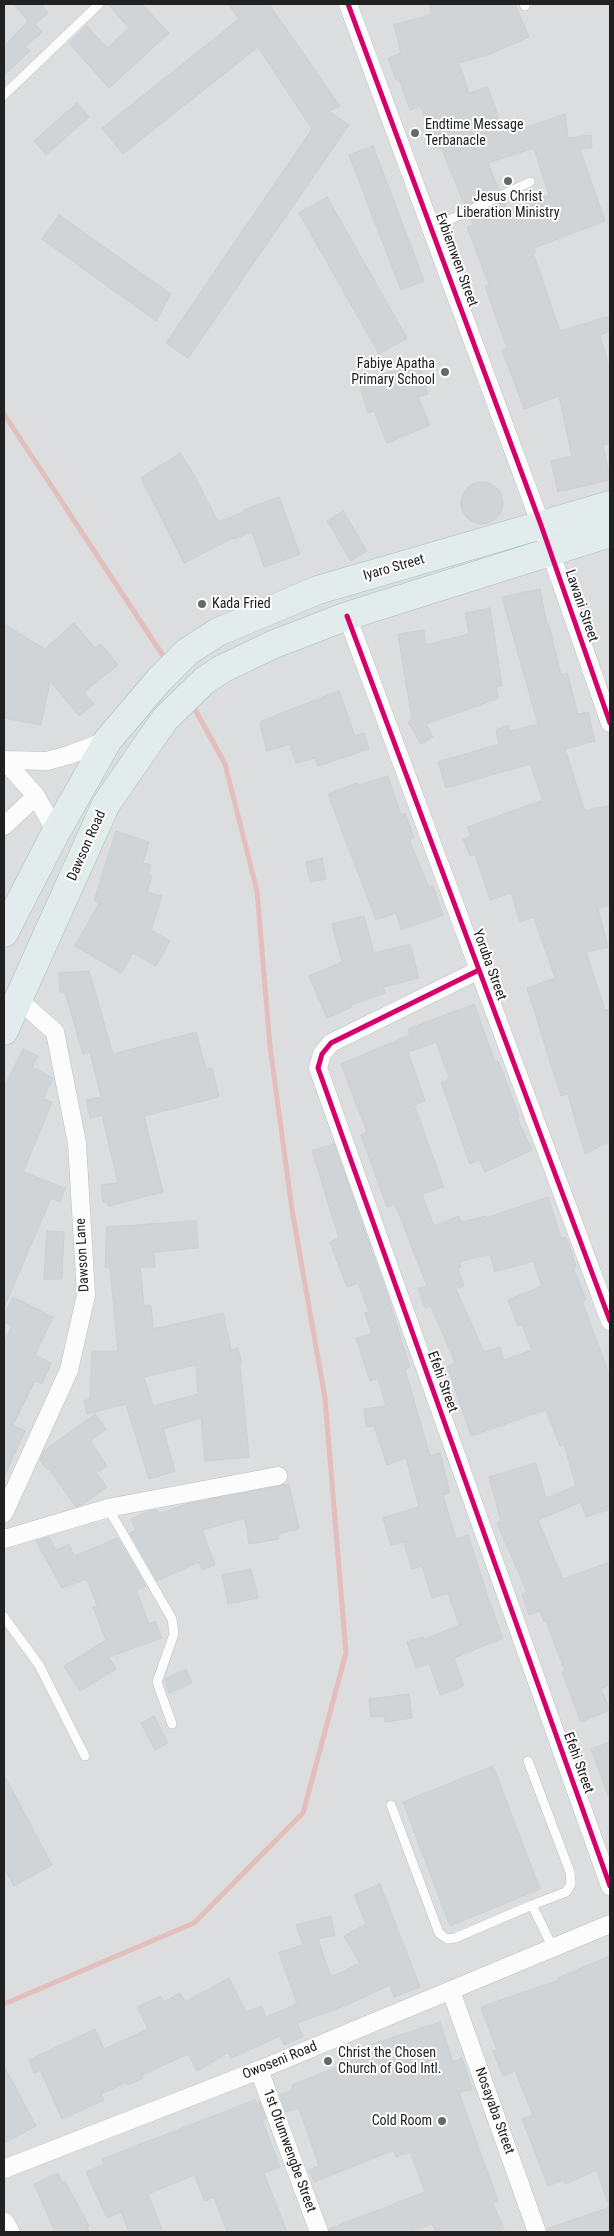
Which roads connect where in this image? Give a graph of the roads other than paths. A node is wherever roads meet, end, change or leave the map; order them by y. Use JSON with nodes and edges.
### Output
{"nodes":[{"id":1,"x":100,"y":4,"type":"edge"},
{"id":2,"x":348,"y":4,"type":"edge"},
{"id":3,"x":4,"y":95,"type":"edge"},
{"id":4,"x":530,"y":182,"type":"dead end"},
{"id":5,"x":432,"y":228,"type":"junction"},
{"id":6,"x":610,"y":505,"type":"edge"},
{"id":7,"x":541,"y":525,"type":"junction"},
{"id":8,"x":610,"y":533,"type":"edge"},
{"id":9,"x":550,"y":551,"type":"junction"},
{"id":10,"x":347,"y":616,"type":"junction"},
{"id":11,"x":610,"y":723,"type":"edge"},
{"id":12,"x":108,"y":740,"type":"junction"},
{"id":13,"x":4,"y":760,"type":"edge"},
{"id":14,"x":36,"y":796,"type":"junction"},
{"id":15,"x":4,"y":826,"type":"edge"},
{"id":16,"x":56,"y":832,"type":"junction"},
{"id":17,"x":4,"y":933,"type":"edge"},
{"id":18,"x":479,"y":970,"type":"junction"},
{"id":19,"x":19,"y":1000,"type":"junction"},
{"id":20,"x":4,"y":1031,"type":"edge"},
{"id":21,"x":610,"y":1321,"type":"edge"},
{"id":22,"x":278,"y":1476,"type":"dead end"},
{"id":23,"x":108,"y":1508,"type":"junction"},
{"id":24,"x":4,"y":1513,"type":"edge"},
{"id":25,"x":4,"y":1539,"type":"edge"},
{"id":26,"x":4,"y":1618,"type":"edge"},
{"id":27,"x":172,"y":1724,"type":"dead end"},
{"id":28,"x":85,"y":1756,"type":"dead end"},
{"id":29,"x":528,"y":1761,"type":"dead end"},
{"id":30,"x":392,"y":1805,"type":"dead end"},
{"id":31,"x":610,"y":1886,"type":"edge"},
{"id":32,"x":532,"y":1905,"type":"junction"},
{"id":33,"x":610,"y":1924,"type":"edge"},
{"id":34,"x":553,"y":1948,"type":"junction"},
{"id":35,"x":451,"y":1991,"type":"junction"},
{"id":36,"x":259,"y":2070,"type":"junction"},
{"id":37,"x":4,"y":2169,"type":"edge"},
{"id":38,"x":4,"y":2223,"type":"edge"},
{"id":39,"x":9,"y":2232,"type":"edge"},
{"id":40,"x":319,"y":2232,"type":"edge"},
{"id":41,"x":538,"y":2232,"type":"edge"}],
"edges":[{"from":1,"to":3,"type":"lane"},
{"from":2,"to":5,"type":"street","name":"Evbiemwen Street"},
{"from":4,"to":5,"type":"lane"},
{"from":5,"to":7,"type":"street","name":"Evbiemwen Street"},
{"from":6,"to":7,"type":"highway","name":"Iyaro Street"},
{"from":7,"to":9,"type":"street","name":"Lawani Street"},
{"from":7,"to":12,"type":"highway","name":"Iyaro Street"},
{"from":8,"to":9,"type":"highway"},
{"from":9,"to":10,"type":"highway"},
{"from":9,"to":11,"type":"street","name":"Lawani Street"},
{"from":10,"to":18,"type":"street","name":"Yoruba Street"},
{"from":10,"to":19,"type":"highway","name":"Dawson Road"},
{"from":12,"to":13,"type":"street"},
{"from":12,"to":16,"type":"highway"},
{"from":13,"to":14,"type":"street"},
{"from":14,"to":15,"type":"street"},
{"from":14,"to":16,"type":"street"},
{"from":16,"to":17,"type":"highway"},
{"from":18,"to":21,"type":"street","name":"Yoruba Street"},
{"from":18,"to":31,"type":"street","name":"Efehi Street"},
{"from":19,"to":20,"type":"highway","name":"Dawson Road"},
{"from":19,"to":24,"type":"street","name":"Dawson Lane"},
{"from":22,"to":23,"type":"street"},
{"from":23,"to":25,"type":"street"},
{"from":23,"to":27,"type":"lane"},
{"from":26,"to":28,"type":"lane"},
{"from":29,"to":32,"type":"lane"},
{"from":30,"to":32,"type":"lane"},
{"from":32,"to":34,"type":"lane"},
{"from":33,"to":34,"type":"street","name":"Owoseni Road"},
{"from":34,"to":35,"type":"street","name":"Owoseni Road"},
{"from":35,"to":36,"type":"street","name":"Owoseni Road"},
{"from":35,"to":41,"type":"street","name":"Nosayaba Street"},
{"from":36,"to":37,"type":"street","name":"Owoseni Road"},
{"from":36,"to":40,"type":"street","name":"1st Ofumwengbe Street"},
{"from":38,"to":39,"type":"street"}]}
